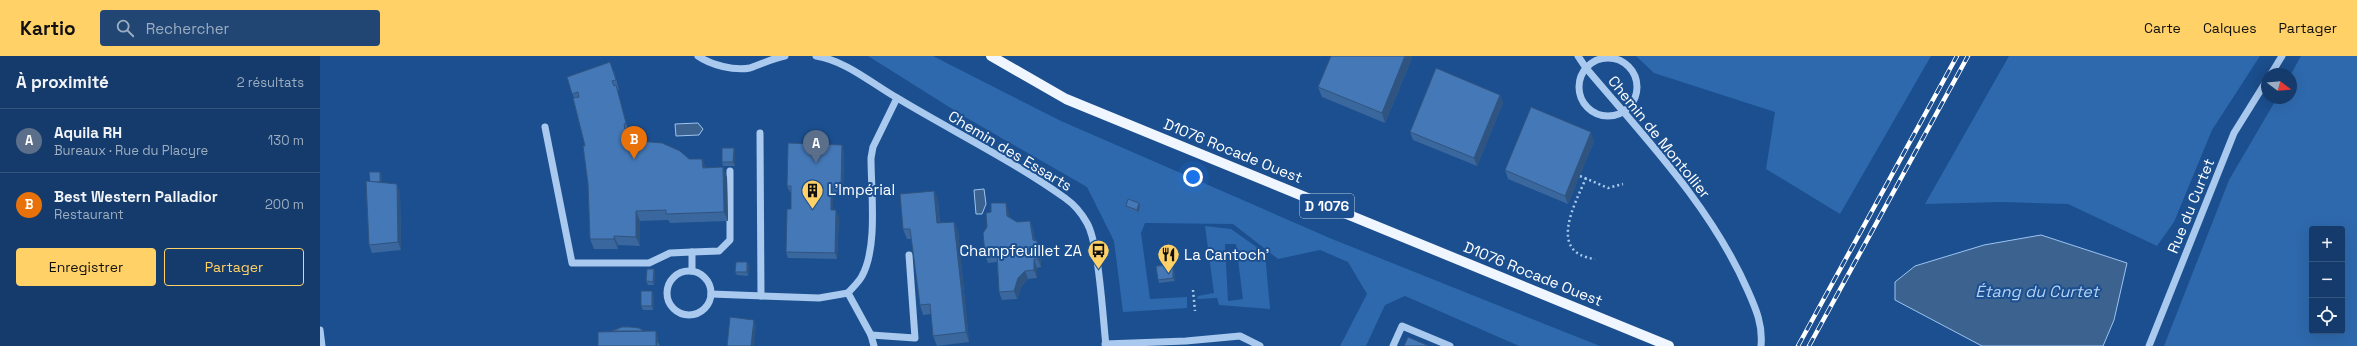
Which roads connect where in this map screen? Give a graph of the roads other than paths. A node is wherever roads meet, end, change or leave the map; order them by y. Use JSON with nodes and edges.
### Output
{"nodes":[{"id":1,"x":698,"y":56,"type":"edge"},
{"id":2,"x":785,"y":56,"type":"edge"},
{"id":3,"x":816,"y":56,"type":"edge"},
{"id":4,"x":990,"y":56,"type":"edge"},
{"id":5,"x":1578,"y":56,"type":"edge"},
{"id":6,"x":2282,"y":56,"type":"edge"},
{"id":7,"x":1586,"y":68,"type":"junction"},
{"id":8,"x":2275,"y":68,"type":"edge"},
{"id":9,"x":2261,"y":90,"type":"edge"},
{"id":10,"x":897,"y":98,"type":"junction"},
{"id":11,"x":1623,"y":112,"type":"junction"},
{"id":12,"x":546,"y":127,"type":"dead end"},
{"id":13,"x":760,"y":133,"type":"dead end"},
{"id":14,"x":730,"y":171,"type":"dead end"},
{"id":15,"x":692,"y":252,"type":"junction"},
{"id":16,"x":909,"y":254,"type":"dead end"},
{"id":17,"x":692,"y":271,"type":"junction"},
{"id":18,"x":848,"y":293,"type":"junction"},
{"id":19,"x":711,"y":294,"type":"junction"},
{"id":20,"x":761,"y":296,"type":"junction"},
{"id":21,"x":320,"y":330,"type":"edge"},
{"id":22,"x":871,"y":335,"type":"junction"},
{"id":23,"x":1106,"y":345,"type":"edge"},
{"id":24,"x":322,"y":346,"type":"edge"},
{"id":25,"x":874,"y":346,"type":"edge"},
{"id":26,"x":1260,"y":346,"type":"edge"},
{"id":27,"x":1393,"y":346,"type":"edge"},
{"id":28,"x":1450,"y":346,"type":"edge"},
{"id":29,"x":1669,"y":346,"type":"edge"},
{"id":30,"x":1761,"y":346,"type":"edge"},
{"id":31,"x":2149,"y":346,"type":"edge"}],
"edges":[{"from":1,"to":2,"type":"street"},
{"from":3,"to":10,"type":"street","name":"Chemin des Essarts"},
{"from":4,"to":29,"type":"main road","name":"D1076 Rocade Ouest","number":"D 1076"},
{"from":5,"to":7,"type":"street","name":"Chemin de Montollier"},
{"from":6,"to":8,"type":"street"},
{"from":7,"to":11,"type":"street","name":"Chemin de Montollier"},
{"from":7,"to":11,"type":"street"},
{"from":7,"to":11,"type":"street"},
{"from":9,"to":31,"type":"street","name":"Rue du Curtet"},
{"from":10,"to":18,"type":"street"},
{"from":10,"to":23,"type":"street","name":"Chemin des Essarts"},
{"from":11,"to":30,"type":"street","name":"Chemin de Montollier"},
{"from":12,"to":15,"type":"street"},
{"from":13,"to":20,"type":"street"},
{"from":14,"to":15,"type":"street"},
{"from":15,"to":17,"type":"street"},
{"from":16,"to":22,"type":"street"},
{"from":17,"to":19,"type":"street"},
{"from":17,"to":19,"type":"street"},
{"from":18,"to":20,"type":"street"},
{"from":18,"to":22,"type":"street"},
{"from":19,"to":20,"type":"street"},
{"from":21,"to":24,"type":"street"},
{"from":22,"to":25,"type":"street"},
{"from":23,"to":26,"type":"street","name":"Chemin des Essarts"},
{"from":27,"to":28,"type":"street"}]}
